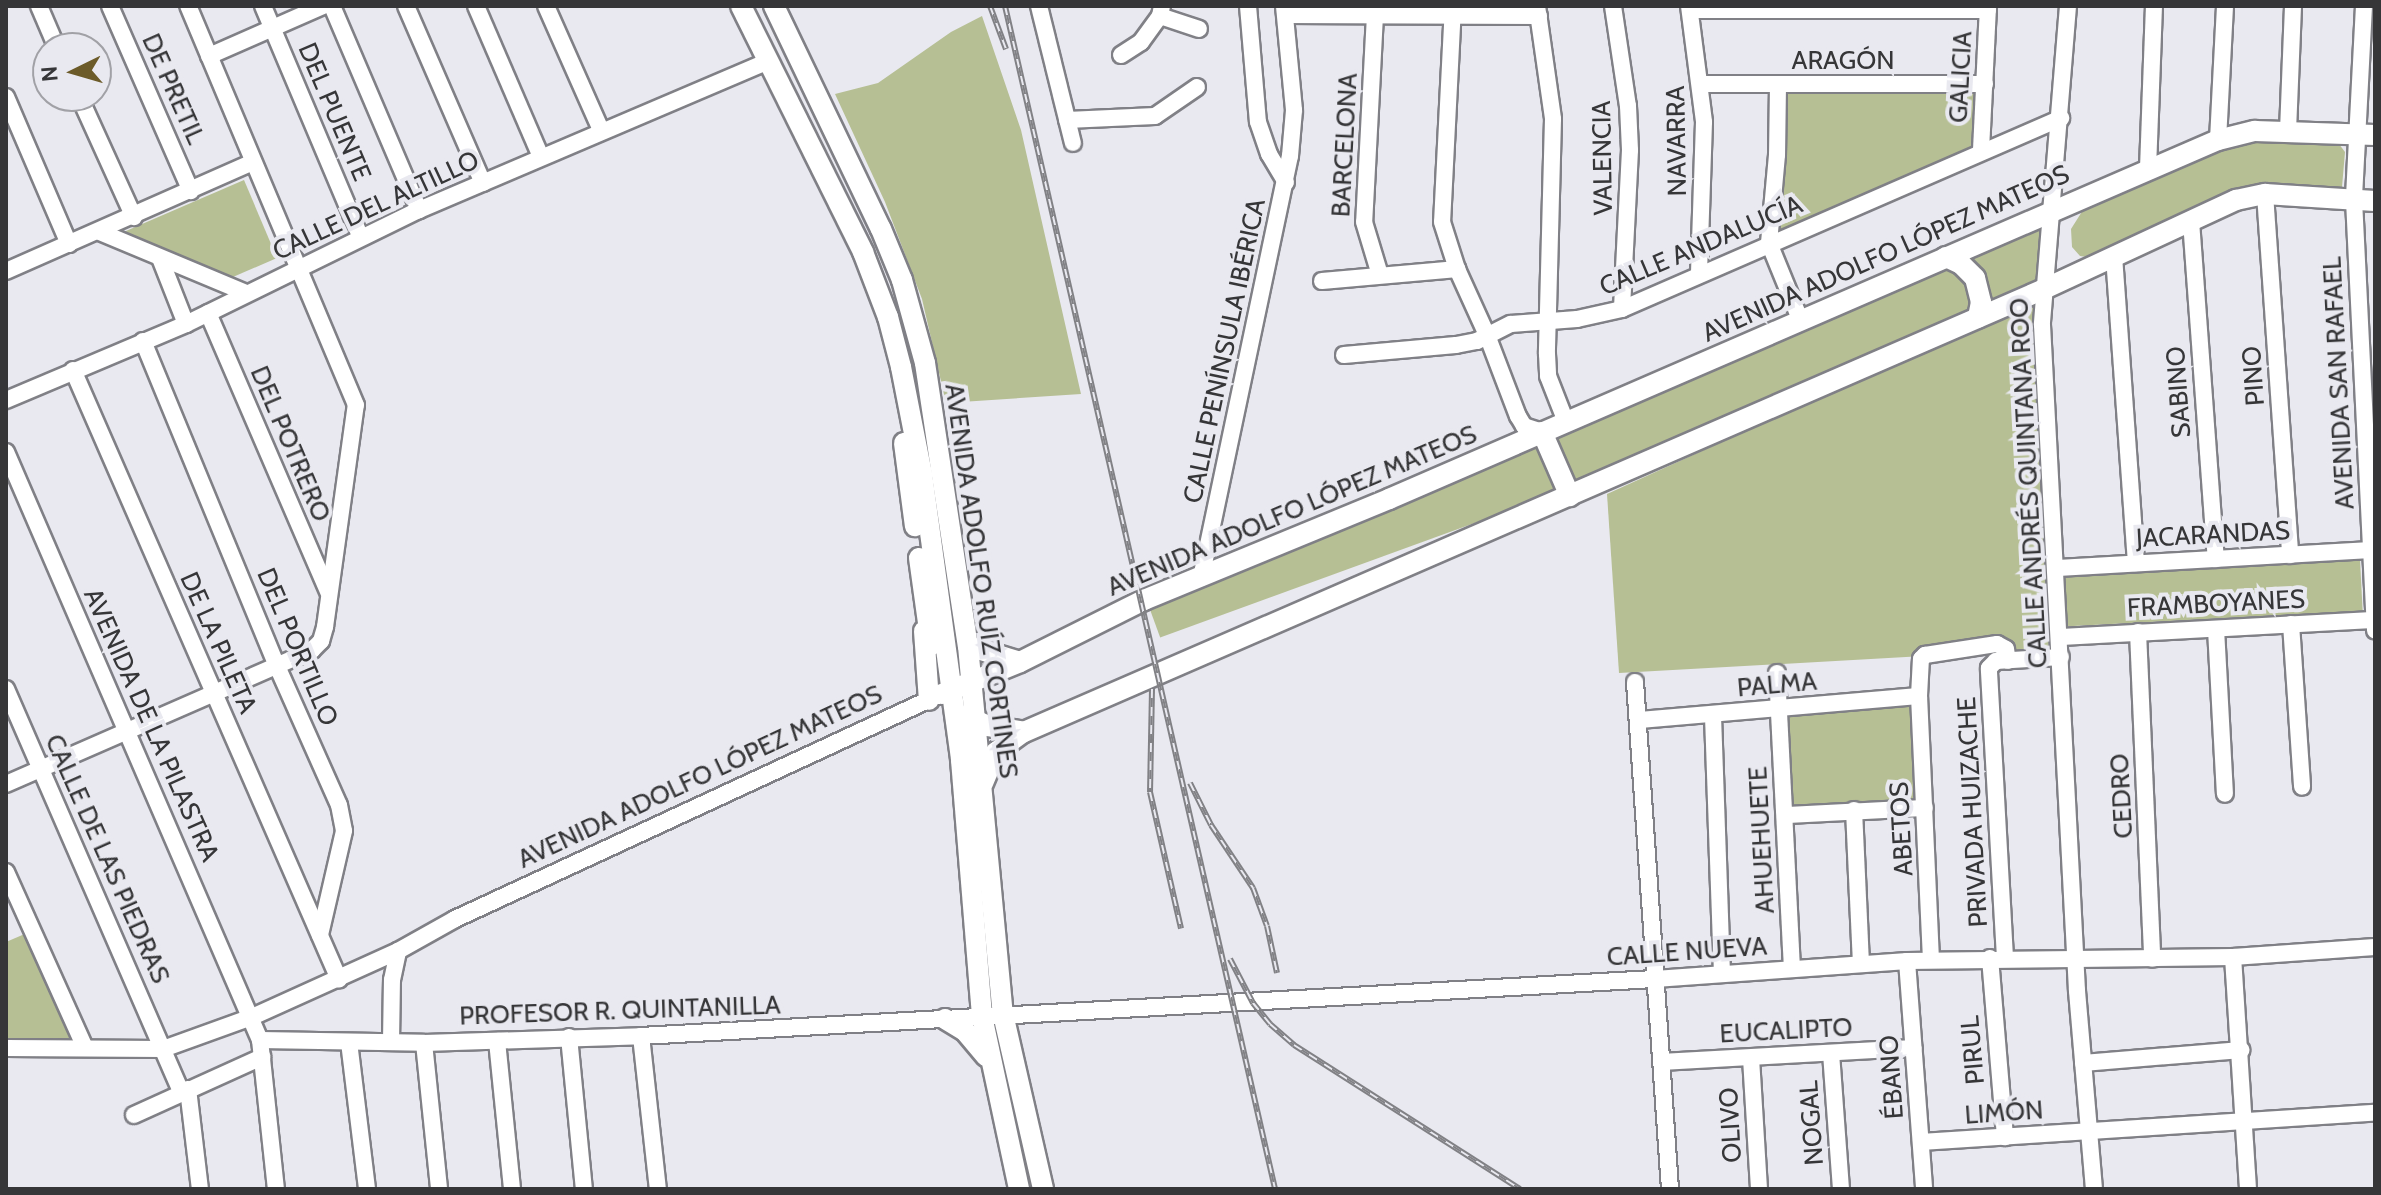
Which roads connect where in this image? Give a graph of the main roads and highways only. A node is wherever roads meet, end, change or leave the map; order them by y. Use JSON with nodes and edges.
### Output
{"nodes":[{"id":1,"x":741,"y":6,"type":"edge"},
{"id":2,"x":774,"y":6,"type":"edge"},
{"id":3,"x":771,"y":64,"type":"junction"},
{"id":4,"x":2366,"y":134,"type":"edge"},
{"id":5,"x":2375,"y":201,"type":"edge"},
{"id":6,"x":1946,"y":257,"type":"junction"},
{"id":7,"x":1978,"y":318,"type":"junction"},
{"id":8,"x":1542,"y":432,"type":"junction"},
{"id":9,"x":1570,"y":496,"type":"junction"},
{"id":10,"x":968,"y":646,"type":"junction"},
{"id":11,"x":1020,"y":662,"type":"junction"},
{"id":12,"x":972,"y":680,"type":"junction"},
{"id":13,"x":944,"y":697,"type":"junction"},
{"id":14,"x":976,"y":722,"type":"junction"},
{"id":15,"x":1024,"y":732,"type":"junction"},
{"id":16,"x":983,"y":783,"type":"junction"},
{"id":17,"x":945,"y":1019,"type":"road end"},
{"id":18,"x":988,"y":1061,"type":"junction"},
{"id":19,"x":1019,"y":1189,"type":"edge"},
{"id":20,"x":1043,"y":1189,"type":"edge"}],
"edges":[{"from":1,"to":3,"type":"main road","name":"AVENIDA ADOLFO RUÍZ CORTINES"},
{"from":2,"to":10,"type":"main road","name":"AVENIDA ADOLFO RUÍZ CORTINES"},
{"from":3,"to":13,"type":"main road","name":"AVENIDA ADOLFO RUÍZ CORTINES"},
{"from":3,"to":13,"type":"main road","name":"AVENIDA ADOLFO RUÍZ CORTINES"},
{"from":4,"to":6,"type":"main road","name":"AVENIDA ADOLFO LÓPEZ MATEOS"},
{"from":5,"to":7,"type":"main road"},
{"from":6,"to":7,"type":"main road"},
{"from":6,"to":8,"type":"main road","name":"AVENIDA ADOLFO LÓPEZ MATEOS"},
{"from":7,"to":9,"type":"main road"},
{"from":8,"to":9,"type":"main road"},
{"from":8,"to":11,"type":"main road","name":"AVENIDA ADOLFO LÓPEZ MATEOS"},
{"from":9,"to":15,"type":"main road"},
{"from":10,"to":11,"type":"main road"},
{"from":10,"to":12,"type":"main road","name":"AVENIDA ADOLFO RUÍZ CORTINES"},
{"from":11,"to":12,"type":"main road","name":"AVENIDA ADOLFO LÓPEZ MATEOS"},
{"from":12,"to":13,"type":"main road","name":"AVENIDA ADOLFO LÓPEZ MATEOS"},
{"from":12,"to":14,"type":"main road","name":"AVENIDA ADOLFO RUÍZ CORTINES"},
{"from":13,"to":14,"type":"main road"},
{"from":13,"to":18,"type":"main road","name":"AVENIDA ADOLFO RUÍZ CORTINES"},
{"from":14,"to":15,"type":"main road"},
{"from":14,"to":16,"type":"main road","name":"AVENIDA ADOLFO RUÍZ CORTINES"},
{"from":15,"to":16,"type":"main road"},
{"from":16,"to":20,"type":"main road","name":"AVENIDA ADOLFO RUÍZ CORTINES"},
{"from":17,"to":18,"type":"main road"},
{"from":18,"to":19,"type":"main road","name":"AVENIDA ADOLFO RUÍZ CORTINES"}]}
